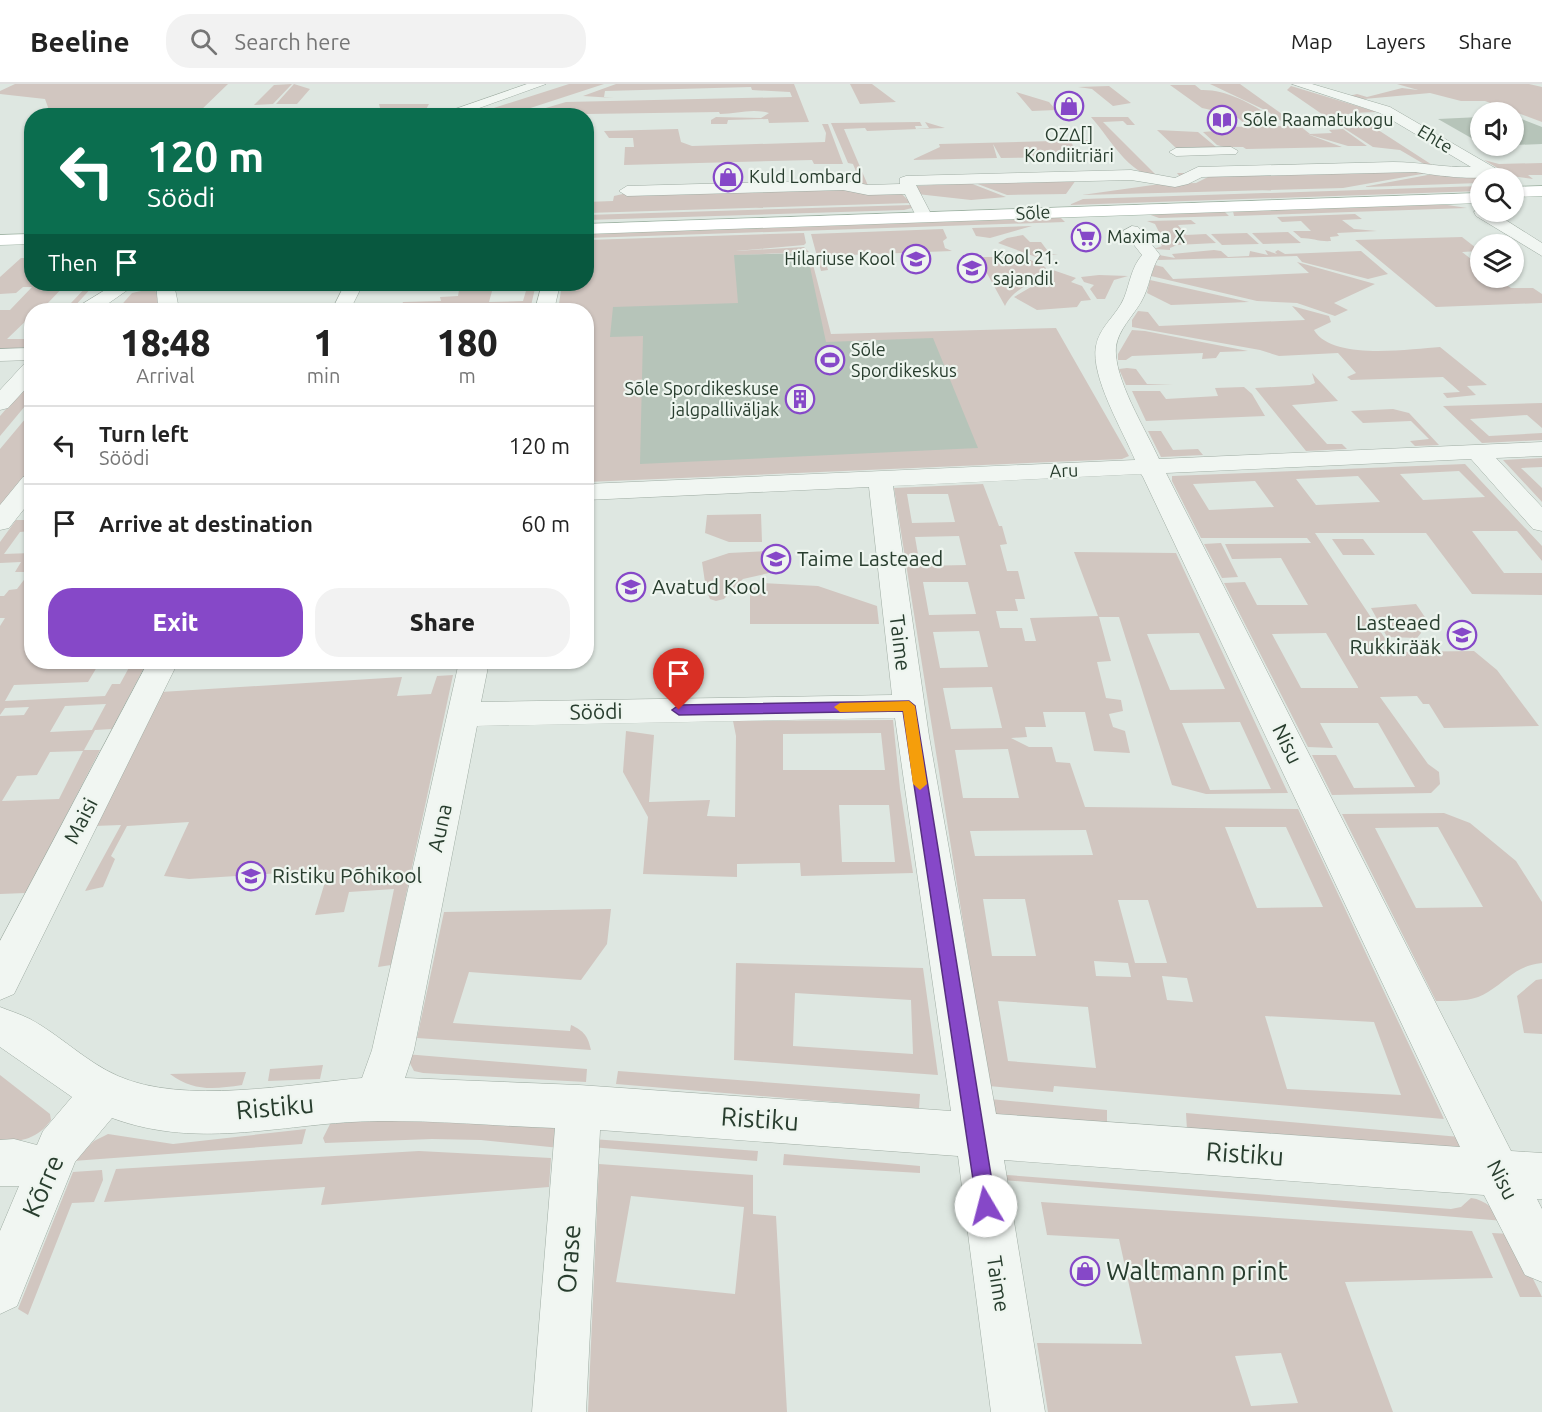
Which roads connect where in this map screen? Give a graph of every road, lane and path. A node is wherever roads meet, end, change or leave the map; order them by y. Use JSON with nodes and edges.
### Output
{"nodes":[{"id":1,"x":540,"y":84,"type":"edge"},
{"id":2,"x":1298,"y":84,"type":"edge"},
{"id":3,"x":466,"y":108,"type":"edge"},
{"id":4,"x":1242,"y":151,"type":"dead end"},
{"id":5,"x":1176,"y":152,"type":"dead end"},
{"id":6,"x":1396,"y":152,"type":"dead end"},
{"id":7,"x":1416,"y":167,"type":"junction"},
{"id":8,"x":1483,"y":168,"type":"edge"},
{"id":9,"x":1470,"y":174,"type":"edge"},
{"id":10,"x":910,"y":189,"type":"junction"},
{"id":11,"x":627,"y":191,"type":"dead end"},
{"id":12,"x":1467,"y":197,"type":"edge"},
{"id":13,"x":922,"y":212,"type":"junction"},
{"id":14,"x":594,"y":222,"type":"edge"},
{"id":15,"x":1498,"y":222,"type":"edge"},
{"id":16,"x":594,"y":230,"type":"edge"},
{"id":17,"x":1132,"y":231,"type":"dead end"},
{"id":18,"x":24,"y":239,"type":"edge"},
{"id":19,"x":0,"y":240,"type":"edge"},
{"id":20,"x":0,"y":249,"type":"edge"},
{"id":21,"x":24,"y":249,"type":"edge"},
{"id":22,"x":1542,"y":251,"type":"edge"},
{"id":23,"x":115,"y":291,"type":"edge"},
{"id":24,"x":97,"y":303,"type":"edge"},
{"id":25,"x":24,"y":354,"type":"edge"},
{"id":26,"x":0,"y":355,"type":"edge"},
{"id":27,"x":24,"y":378,"type":"edge"},
{"id":28,"x":0,"y":403,"type":"edge"},
{"id":29,"x":1542,"y":449,"type":"edge"},
{"id":30,"x":1477,"y":452,"type":"junction"},
{"id":31,"x":1150,"y":467,"type":"junction"},
{"id":32,"x":880,"y":478,"type":"junction"},
{"id":33,"x":24,"y":492,"type":"edge"},
{"id":34,"x":594,"y":492,"type":"edge"},
{"id":35,"x":24,"y":516,"type":"edge"},
{"id":36,"x":2,"y":519,"type":"edge"},
{"id":37,"x":1542,"y":524,"type":"edge"},
{"id":38,"x":159,"y":669,"type":"edge"},
{"id":39,"x":473,"y":669,"type":"edge"},
{"id":40,"x":909,"y":706,"type":"junction"},
{"id":41,"x":464,"y":714,"type":"junction"},
{"id":42,"x":0,"y":981,"type":"edge"},
{"id":43,"x":0,"y":1027,"type":"edge"},
{"id":44,"x":104,"y":1093,"type":"junction"},
{"id":45,"x":377,"y":1099,"type":"junction"},
{"id":46,"x":579,"y":1107,"type":"junction"},
{"id":47,"x":977,"y":1134,"type":"junction"},
{"id":48,"x":0,"y":1163,"type":"edge"},
{"id":49,"x":47,"y":1171,"type":"junction"},
{"id":50,"x":1520,"y":1174,"type":"edge"},
{"id":51,"x":1542,"y":1258,"type":"edge"},
{"id":52,"x":0,"y":1289,"type":"edge"},
{"id":53,"x":559,"y":1412,"type":"edge"},
{"id":54,"x":1018,"y":1412,"type":"edge"}],
"edges":[{"from":1,"to":3,"type":"street"},
{"from":2,"to":8,"type":"street","name":"Ehte"},
{"from":4,"to":5,"type":"street"},
{"from":6,"to":7,"type":"street"},
{"from":7,"to":9,"type":"street"},
{"from":7,"to":10,"type":"street"},
{"from":10,"to":11,"type":"street"},
{"from":10,"to":13,"type":"street"},
{"from":12,"to":13,"type":"main road","name":"Sõle"},
{"from":12,"to":16,"type":"main road","name":"Sõle"},
{"from":13,"to":14,"type":"main road","name":"Sõle"},
{"from":15,"to":22,"type":"street"},
{"from":17,"to":31,"type":"street","name":"Nisu"},
{"from":18,"to":19,"type":"main road"},
{"from":20,"to":21,"type":"main road"},
{"from":23,"to":24,"type":"street"},
{"from":25,"to":26,"type":"street"},
{"from":27,"to":28,"type":"street"},
{"from":29,"to":30,"type":"street","name":"Aru"},
{"from":30,"to":31,"type":"street","name":"Aru"},
{"from":30,"to":37,"type":"street"},
{"from":31,"to":32,"type":"street","name":"Aru"},
{"from":31,"to":50,"type":"street","name":"Nisu"},
{"from":32,"to":34,"type":"street","name":"Aru"},
{"from":32,"to":40,"type":"street","name":"Taime"},
{"from":33,"to":36,"type":"street"},
{"from":35,"to":36,"type":"street"},
{"from":38,"to":42,"type":"street","name":"Maisi"},
{"from":39,"to":41,"type":"street","name":"Auna"},
{"from":40,"to":41,"type":"street","name":"Söödi"},
{"from":40,"to":47,"type":"street","name":"Taime"},
{"from":41,"to":45,"type":"street","name":"Auna"},
{"from":43,"to":44,"type":"street","name":"Ristiku"},
{"from":44,"to":45,"type":"street","name":"Ristiku"},
{"from":44,"to":49,"type":"street","name":"Kõrre"},
{"from":45,"to":46,"type":"street","name":"Ristiku"},
{"from":46,"to":47,"type":"street","name":"Ristiku"},
{"from":46,"to":53,"type":"street","name":"Orase"},
{"from":47,"to":50,"type":"street","name":"Ristiku"},
{"from":47,"to":54,"type":"street","name":"Taime"},
{"from":48,"to":49,"type":"street"},
{"from":49,"to":52,"type":"street","name":"Kõrre"},
{"from":50,"to":51,"type":"street","name":"Nisu"}]}
